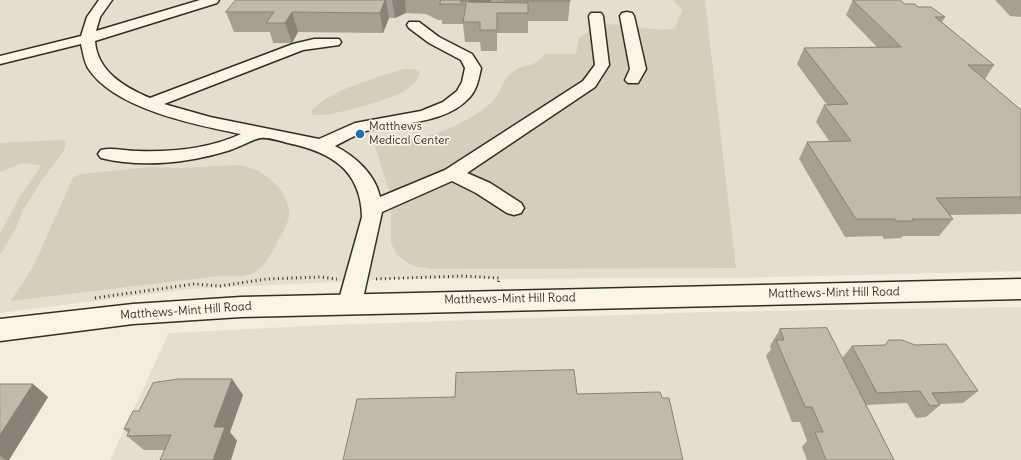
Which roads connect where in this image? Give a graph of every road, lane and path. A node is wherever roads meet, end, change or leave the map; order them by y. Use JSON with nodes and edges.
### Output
{"nodes":[{"id":1,"x":106,"y":0,"type":"edge"},
{"id":2,"x":208,"y":1,"type":"edge"},
{"id":3,"x":596,"y":16,"type":"dead end"},
{"id":4,"x":627,"y":16,"type":"dead end"},
{"id":5,"x":414,"y":25,"type":"dead end"},
{"id":6,"x":89,"y":38,"type":"junction"},
{"id":7,"x":334,"y":42,"type":"dead end"},
{"id":8,"x":0,"y":60,"type":"edge"},
{"id":9,"x":633,"y":80,"type":"dead end"},
{"id":10,"x":148,"y":104,"type":"junction"},
{"id":11,"x":258,"y":132,"type":"junction"},
{"id":12,"x":321,"y":145,"type":"junction"},
{"id":13,"x":107,"y":154,"type":"dead end"},
{"id":14,"x":452,"y":174,"type":"junction"},
{"id":15,"x":372,"y":208,"type":"junction"},
{"id":16,"x":514,"y":208,"type":"dead end"},
{"id":17,"x":498,"y":278,"type":"dead end"},
{"id":18,"x":338,"y":279,"type":"dead end"},
{"id":19,"x":377,"y":279,"type":"dead end"},
{"id":20,"x":1021,"y":289,"type":"edge"},
{"id":21,"x":94,"y":299,"type":"dead end"},
{"id":22,"x":350,"y":303,"type":"junction"},
{"id":23,"x":0,"y":330,"type":"edge"}],
"edges":[{"from":1,"to":6,"type":"lane"},
{"from":2,"to":6,"type":"lane"},
{"from":3,"to":14,"type":"lane"},
{"from":4,"to":9,"type":"lane"},
{"from":5,"to":12,"type":"lane"},
{"from":6,"to":8,"type":"lane"},
{"from":6,"to":10,"type":"lane"},
{"from":7,"to":10,"type":"lane"},
{"from":10,"to":11,"type":"lane"},
{"from":11,"to":12,"type":"lane"},
{"from":11,"to":13,"type":"lane"},
{"from":12,"to":15,"type":"lane"},
{"from":14,"to":15,"type":"lane"},
{"from":14,"to":16,"type":"lane"},
{"from":15,"to":22,"type":"lane"},
{"from":17,"to":19,"type":"path"},
{"from":18,"to":21,"type":"path"},
{"from":20,"to":22,"type":"main road","name":"Matthews-Mint Hill Road"},
{"from":22,"to":23,"type":"main road","name":"Matthews-Mint Hill Road"}]}
